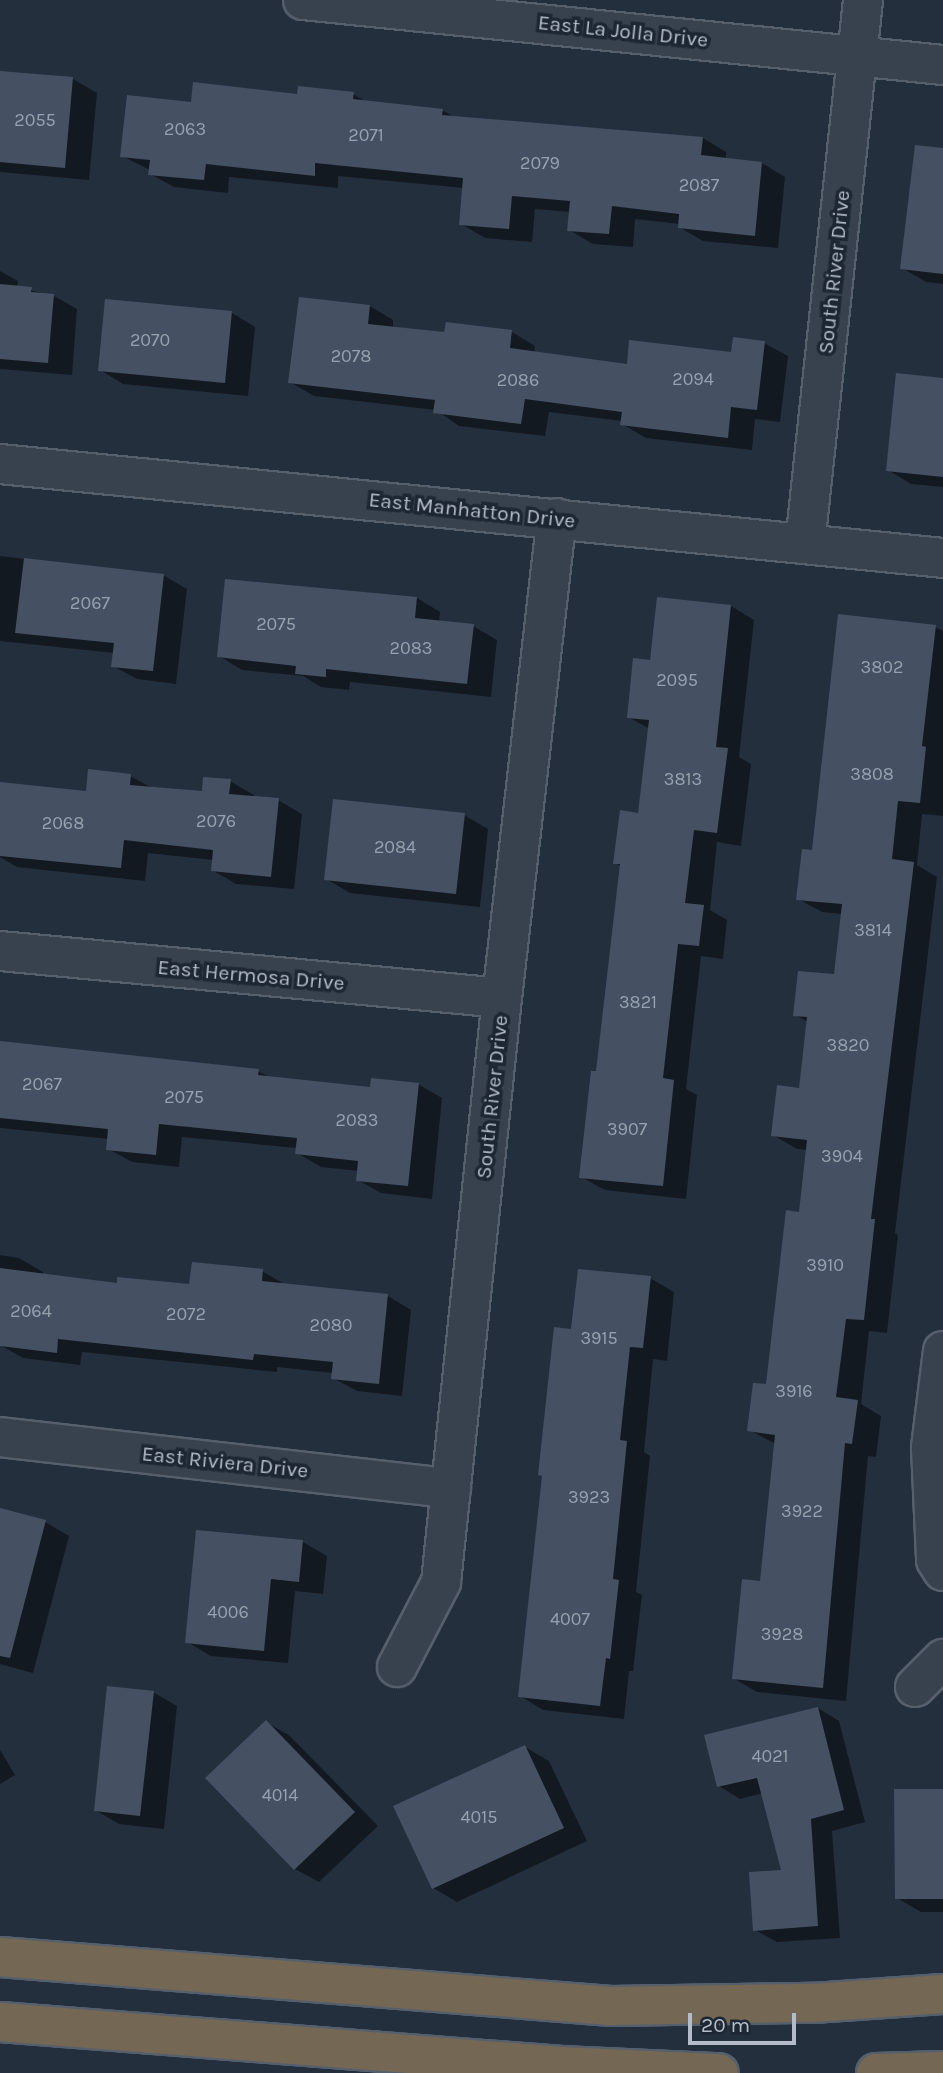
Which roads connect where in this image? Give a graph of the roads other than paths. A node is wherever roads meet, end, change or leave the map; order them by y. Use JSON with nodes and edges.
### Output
{"nodes":[{"id":1,"x":303,"y":0,"type":"edge"},
{"id":2,"x":863,"y":0,"type":"edge"},
{"id":3,"x":856,"y":54,"type":"junction"},
{"id":4,"x":943,"y":65,"type":"edge"},
{"id":5,"x":0,"y":464,"type":"edge"},
{"id":6,"x":557,"y":518,"type":"junction"},
{"id":7,"x":805,"y":544,"type":"junction"},
{"id":8,"x":943,"y":558,"type":"edge"},
{"id":9,"x":0,"y":951,"type":"edge"},
{"id":10,"x":502,"y":998,"type":"junction"},
{"id":11,"x":943,"y":1351,"type":"edge"},
{"id":12,"x":0,"y":1437,"type":"edge"},
{"id":13,"x":451,"y":1488,"type":"junction"},
{"id":14,"x":943,"y":1571,"type":"edge"},
{"id":15,"x":943,"y":1659,"type":"edge"},
{"id":16,"x":397,"y":1667,"type":"dead end"},
{"id":17,"x":915,"y":1687,"type":"dead end"},
{"id":18,"x":0,"y":1957,"type":"edge"},
{"id":19,"x":943,"y":1994,"type":"edge"},
{"id":20,"x":0,"y":2022,"type":"edge"},
{"id":21,"x":943,"y":2071,"type":"edge"},
{"id":22,"x":719,"y":2073,"type":"edge"},
{"id":23,"x":876,"y":2073,"type":"edge"}],
"edges":[{"from":1,"to":3,"type":"street","name":"East La Jolla Drive"},
{"from":2,"to":3,"type":"street","name":"South River Drive"},
{"from":3,"to":4,"type":"street","name":"East La Jolla Drive"},
{"from":3,"to":7,"type":"street","name":"South River Drive"},
{"from":5,"to":6,"type":"street","name":"East Manhatton Drive"},
{"from":6,"to":7,"type":"street","name":"East Manhatton Drive"},
{"from":6,"to":10,"type":"street","name":"South River Drive"},
{"from":7,"to":8,"type":"street","name":"East Manhatton Drive"},
{"from":9,"to":10,"type":"street","name":"East Hermosa Drive"},
{"from":10,"to":13,"type":"street","name":"South River Drive"},
{"from":11,"to":14,"type":"street"},
{"from":12,"to":13,"type":"street","name":"East Riviera Drive"},
{"from":13,"to":16,"type":"street","name":"South River Drive"},
{"from":15,"to":17,"type":"street"},
{"from":18,"to":19,"type":"highway"},
{"from":20,"to":22,"type":"highway"},
{"from":21,"to":23,"type":"highway"}]}
